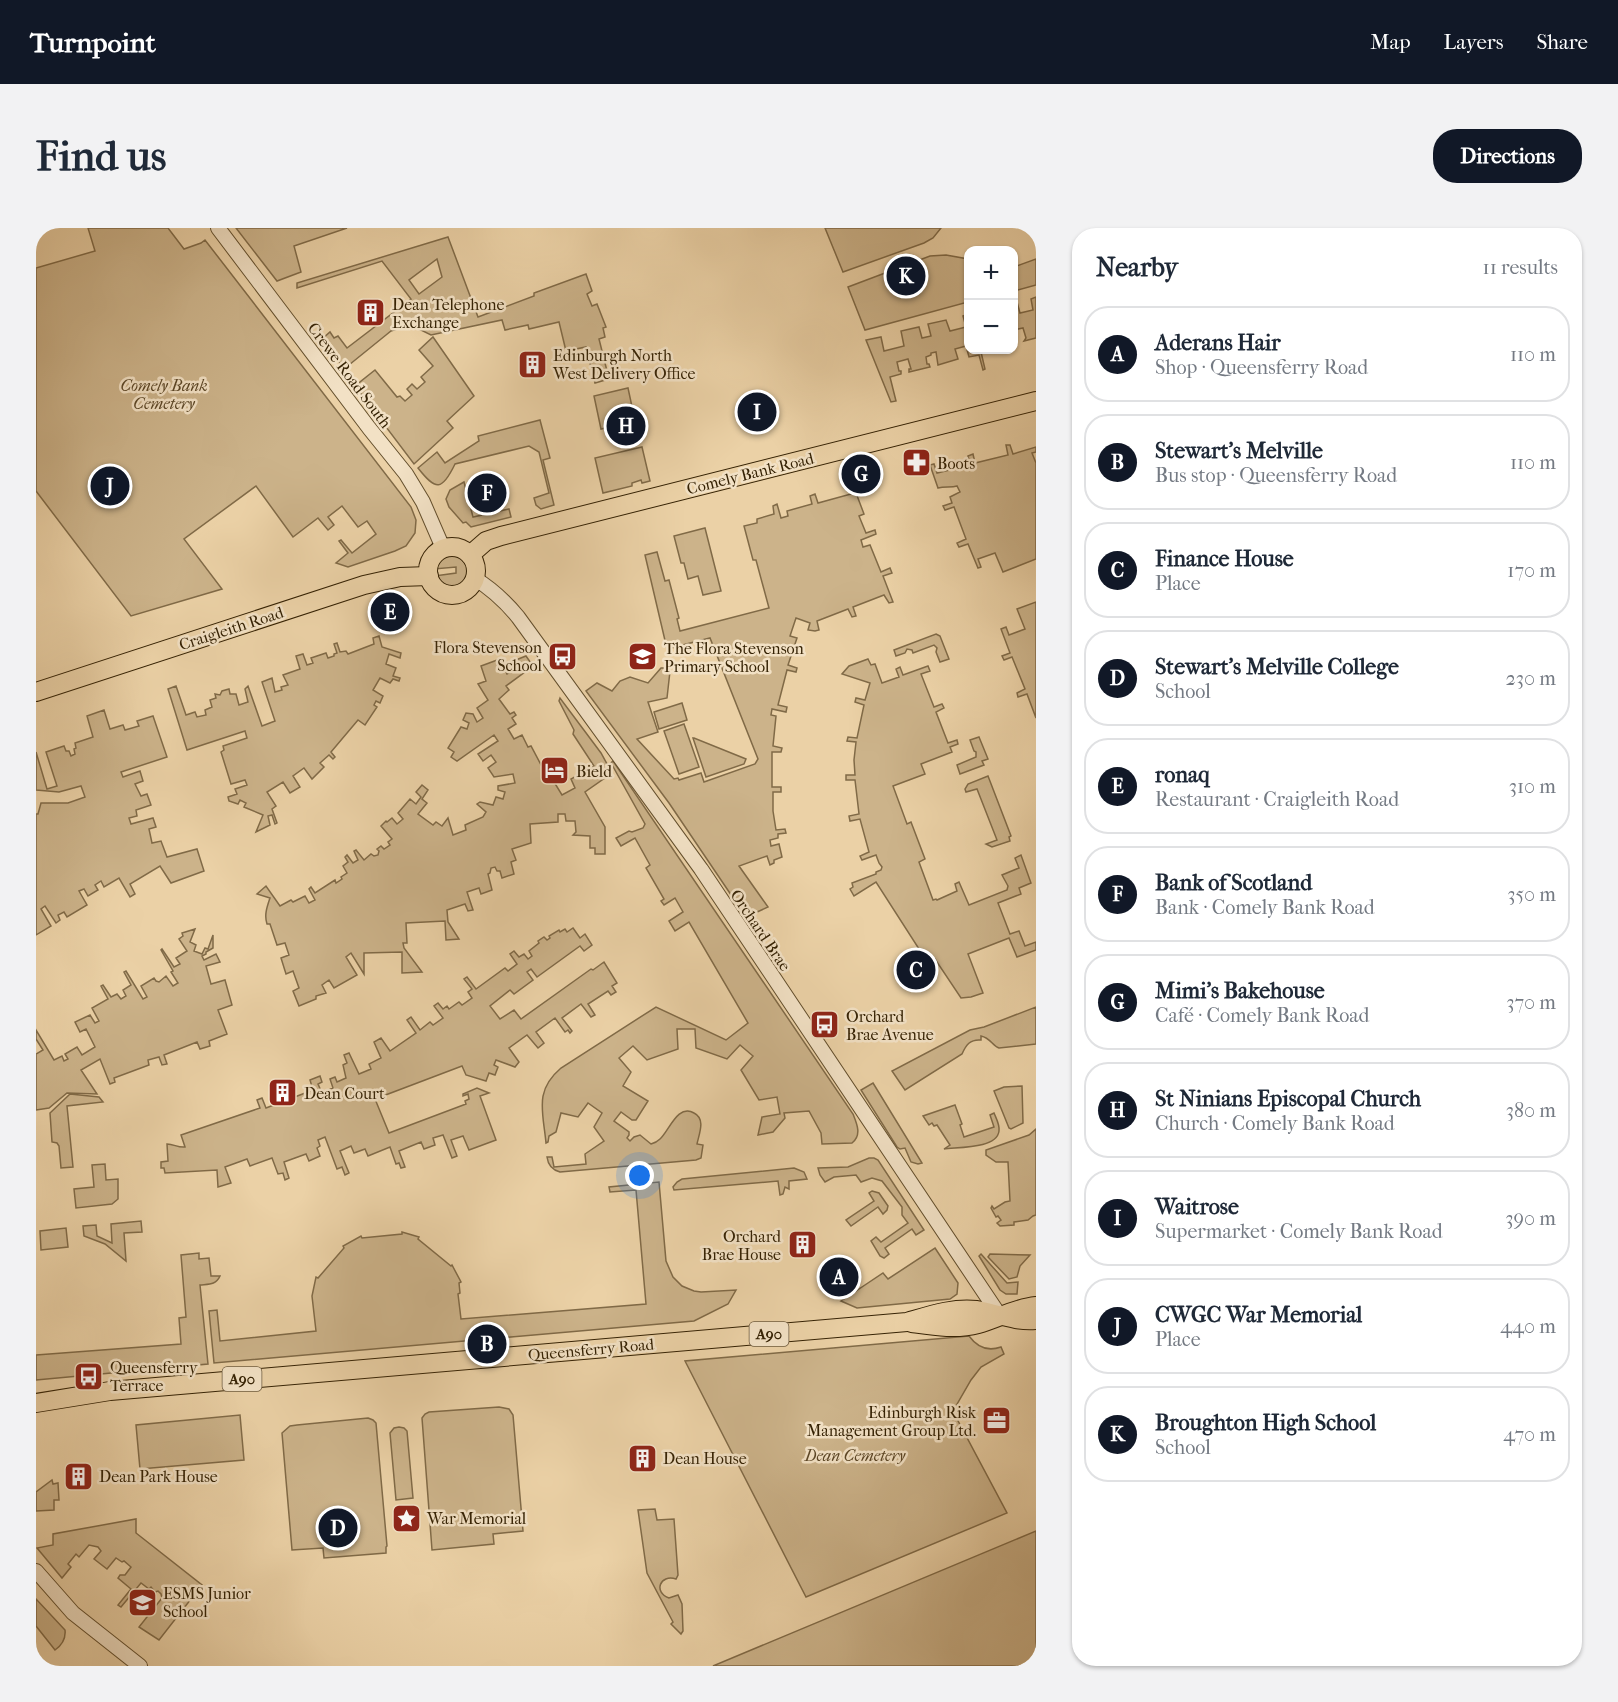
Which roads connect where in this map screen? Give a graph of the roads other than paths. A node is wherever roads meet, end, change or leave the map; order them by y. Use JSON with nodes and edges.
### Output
{"nodes":[{"id":1,"x":218,"y":228,"type":"edge"},
{"id":2,"x":1036,"y":401,"type":"edge"},
{"id":3,"x":443,"y":548,"type":"junction"},
{"id":4,"x":470,"y":555,"type":"junction"},
{"id":5,"x":429,"y":576,"type":"junction"},
{"id":6,"x":474,"y":578,"type":"junction"},
{"id":7,"x":36,"y":692,"type":"edge"},
{"id":8,"x":1036,"y":1306,"type":"edge"},
{"id":9,"x":1000,"y":1316,"type":"junction"},
{"id":10,"x":1036,"y":1320,"type":"edge"},
{"id":11,"x":36,"y":1392,"type":"edge"},
{"id":12,"x":97,"y":1392,"type":"junction"},
{"id":13,"x":36,"y":1403,"type":"edge"},
{"id":14,"x":36,"y":1571,"type":"edge"},
{"id":15,"x":140,"y":1666,"type":"edge"}],
"edges":[{"from":1,"to":3,"type":"street","name":"Crewe Road South"},
{"from":2,"to":4,"type":"main road","name":"Comely Bank Road"},
{"from":3,"to":4,"type":"main road"},
{"from":3,"to":5,"type":"main road"},
{"from":4,"to":6,"type":"main road"},
{"from":5,"to":6,"type":"main road"},
{"from":5,"to":7,"type":"main road","name":"Craigleith Road"},
{"from":6,"to":9,"type":"street","name":"Orchard Brae"},
{"from":8,"to":9,"type":"main road","name":"Queensferry Road","number":"A90"},
{"from":9,"to":10,"type":"main road","name":"Queensferry Road","number":"A90"},
{"from":9,"to":12,"type":"main road","name":"Queensferry Road","number":"A90"},
{"from":11,"to":12,"type":"main road","name":"Queensferry Road","number":"A90"},
{"from":12,"to":13,"type":"main road","name":"Queensferry Road","number":"A90"},
{"from":14,"to":15,"type":"street"}]}
